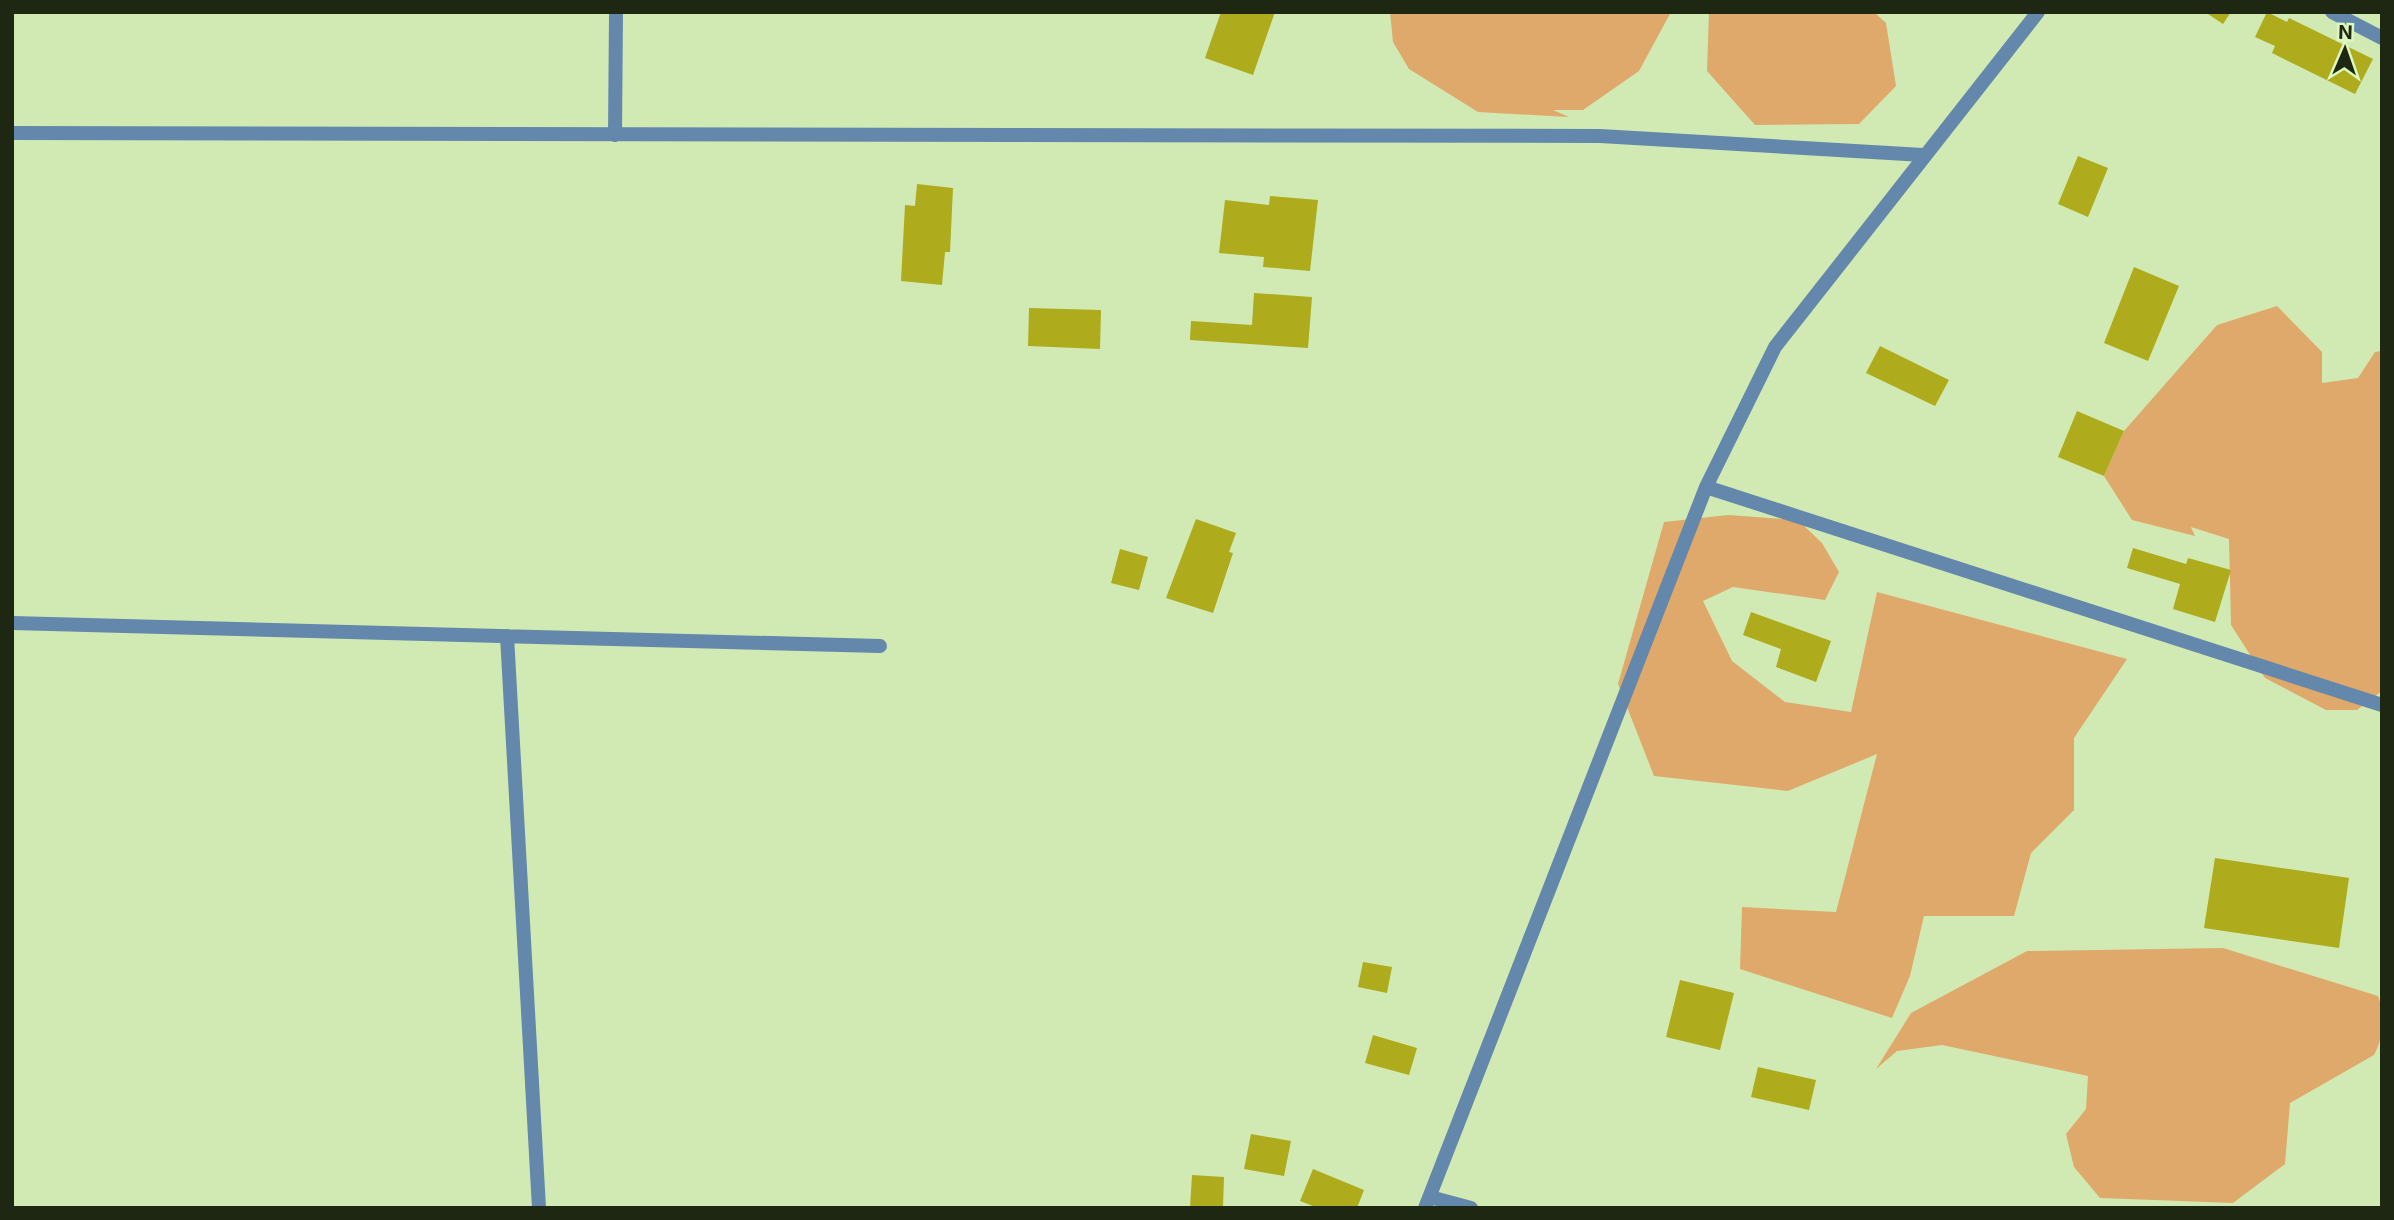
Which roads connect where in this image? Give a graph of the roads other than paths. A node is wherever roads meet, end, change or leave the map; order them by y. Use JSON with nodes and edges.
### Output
{"nodes":[{"id":1,"x":616,"y":12,"type":"edge"},
{"id":2,"x":2038,"y":12,"type":"edge"},
{"id":3,"x":2332,"y":12,"type":"edge"},
{"id":4,"x":2382,"y":38,"type":"edge"},
{"id":5,"x":12,"y":133,"type":"edge"},
{"id":6,"x":615,"y":135,"type":"junction"},
{"id":7,"x":1923,"y":155,"type":"junction"},
{"id":8,"x":1706,"y":488,"type":"junction"},
{"id":9,"x":12,"y":623,"type":"edge"},
{"id":10,"x":507,"y":636,"type":"junction"},
{"id":11,"x":880,"y":646,"type":"dead end"},
{"id":12,"x":2382,"y":705,"type":"edge"},
{"id":13,"x":1427,"y":1202,"type":"edge"},
{"id":14,"x":539,"y":1208,"type":"edge"},
{"id":15,"x":1471,"y":1208,"type":"edge"}],
"edges":[{"from":1,"to":6,"type":"street"},
{"from":2,"to":7,"type":"street"},
{"from":3,"to":4,"type":"street"},
{"from":5,"to":6,"type":"street"},
{"from":6,"to":7,"type":"street"},
{"from":7,"to":8,"type":"street"},
{"from":8,"to":12,"type":"street"},
{"from":8,"to":13,"type":"street"},
{"from":9,"to":10,"type":"street"},
{"from":10,"to":11,"type":"street"},
{"from":10,"to":14,"type":"street"},
{"from":13,"to":15,"type":"street"}]}
